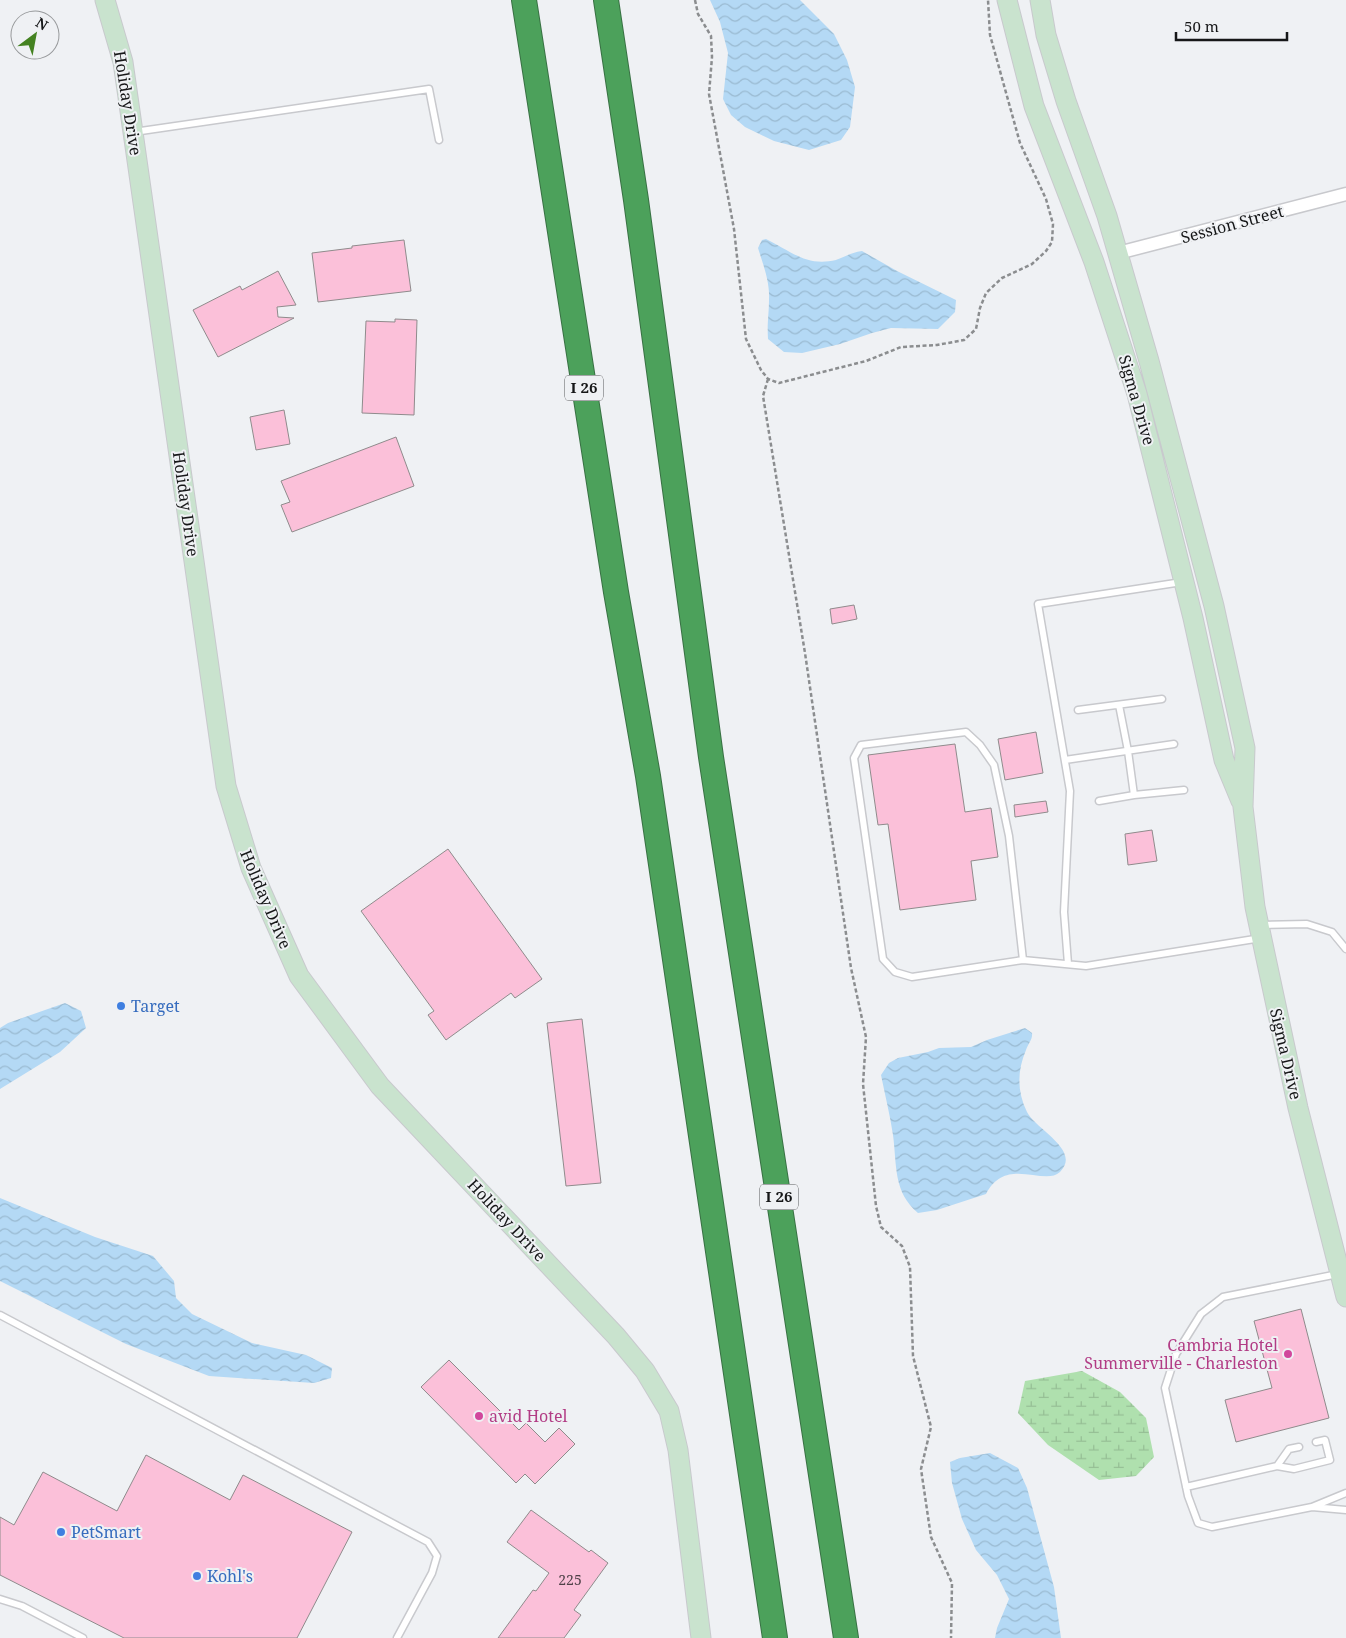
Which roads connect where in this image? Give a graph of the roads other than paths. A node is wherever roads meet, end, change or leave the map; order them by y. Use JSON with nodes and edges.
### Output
{"nodes":[{"id":1,"x":105,"y":0,"type":"edge"},
{"id":2,"x":524,"y":0,"type":"edge"},
{"id":3,"x":606,"y":0,"type":"edge"},
{"id":4,"x":1007,"y":0,"type":"edge"},
{"id":5,"x":1040,"y":0,"type":"edge"},
{"id":6,"x":133,"y":132,"type":"junction"},
{"id":7,"x":439,"y":140,"type":"dead end"},
{"id":8,"x":1346,"y":194,"type":"edge"},
{"id":9,"x":1118,"y":253,"type":"junction"},
{"id":10,"x":1094,"y":262,"type":"junction"},
{"id":11,"x":1184,"y":582,"type":"junction"},
{"id":12,"x":1162,"y":700,"type":"dead end"},
{"id":13,"x":1119,"y":705,"type":"junction"},
{"id":14,"x":1078,"y":710,"type":"dead end"},
{"id":15,"x":1174,"y":744,"type":"dead end"},
{"id":16,"x":1128,"y":750,"type":"junction"},
{"id":17,"x":1064,"y":760,"type":"junction"},
{"id":18,"x":1184,"y":790,"type":"dead end"},
{"id":19,"x":1134,"y":795,"type":"junction"},
{"id":20,"x":1099,"y":801,"type":"dead end"},
{"id":21,"x":1243,"y":807,"type":"junction"},
{"id":22,"x":1261,"y":932,"type":"junction"},
{"id":23,"x":1346,"y":949,"type":"edge"},
{"id":24,"x":1022,"y":960,"type":"junction"},
{"id":25,"x":1068,"y":964,"type":"junction"},
{"id":26,"x":1343,"y":1273,"type":"edge"},
{"id":27,"x":1346,"y":1297,"type":"edge"},
{"id":28,"x":0,"y":1315,"type":"edge"},
{"id":29,"x":1316,"y":1442,"type":"dead end"},
{"id":30,"x":1299,"y":1447,"type":"dead end"},
{"id":31,"x":1276,"y":1466,"type":"junction"},
{"id":32,"x":1186,"y":1488,"type":"junction"},
{"id":33,"x":1346,"y":1493,"type":"edge"},
{"id":34,"x":1312,"y":1507,"type":"junction"},
{"id":35,"x":1346,"y":1510,"type":"edge"},
{"id":36,"x":0,"y":1599,"type":"edge"},
{"id":37,"x":83,"y":1638,"type":"edge"},
{"id":38,"x":397,"y":1638,"type":"edge"},
{"id":39,"x":701,"y":1638,"type":"edge"},
{"id":40,"x":775,"y":1638,"type":"edge"},
{"id":41,"x":846,"y":1638,"type":"edge"}],
"edges":[{"from":1,"to":6,"type":"street","name":"Holiday Drive"},
{"from":2,"to":40,"type":"highway","number":"I 26"},
{"from":3,"to":41,"type":"highway","number":"I 26"},
{"from":4,"to":10,"type":"street","name":"Sigma Drive"},
{"from":5,"to":9,"type":"street","name":"Sigma Drive"},
{"from":6,"to":7,"type":"lane"},
{"from":6,"to":39,"type":"street","name":"Holiday Drive"},
{"from":8,"to":9,"type":"street","name":"Session Street"},
{"from":9,"to":10,"type":"street"},
{"from":9,"to":21,"type":"street","name":"Sigma Drive"},
{"from":10,"to":11,"type":"street","name":"Sigma Drive"},
{"from":11,"to":17,"type":"lane"},
{"from":11,"to":21,"type":"street","name":"Sigma Drive"},
{"from":12,"to":13,"type":"lane"},
{"from":13,"to":14,"type":"lane"},
{"from":13,"to":16,"type":"lane"},
{"from":15,"to":16,"type":"lane"},
{"from":16,"to":17,"type":"lane"},
{"from":16,"to":19,"type":"lane"},
{"from":17,"to":25,"type":"lane"},
{"from":18,"to":19,"type":"lane"},
{"from":19,"to":20,"type":"lane"},
{"from":21,"to":22,"type":"street","name":"Sigma Drive"},
{"from":22,"to":23,"type":"lane"},
{"from":22,"to":25,"type":"lane"},
{"from":22,"to":26,"type":"street","name":"Sigma Drive"},
{"from":24,"to":24,"type":"lane"},
{"from":24,"to":25,"type":"lane"},
{"from":26,"to":27,"type":"street","name":"Sigma Drive"},
{"from":26,"to":32,"type":"lane"},
{"from":28,"to":38,"type":"lane"},
{"from":29,"to":31,"type":"lane"},
{"from":30,"to":31,"type":"lane"},
{"from":31,"to":32,"type":"lane"},
{"from":32,"to":34,"type":"lane"},
{"from":33,"to":34,"type":"lane"},
{"from":34,"to":35,"type":"lane"},
{"from":36,"to":37,"type":"lane"}]}
